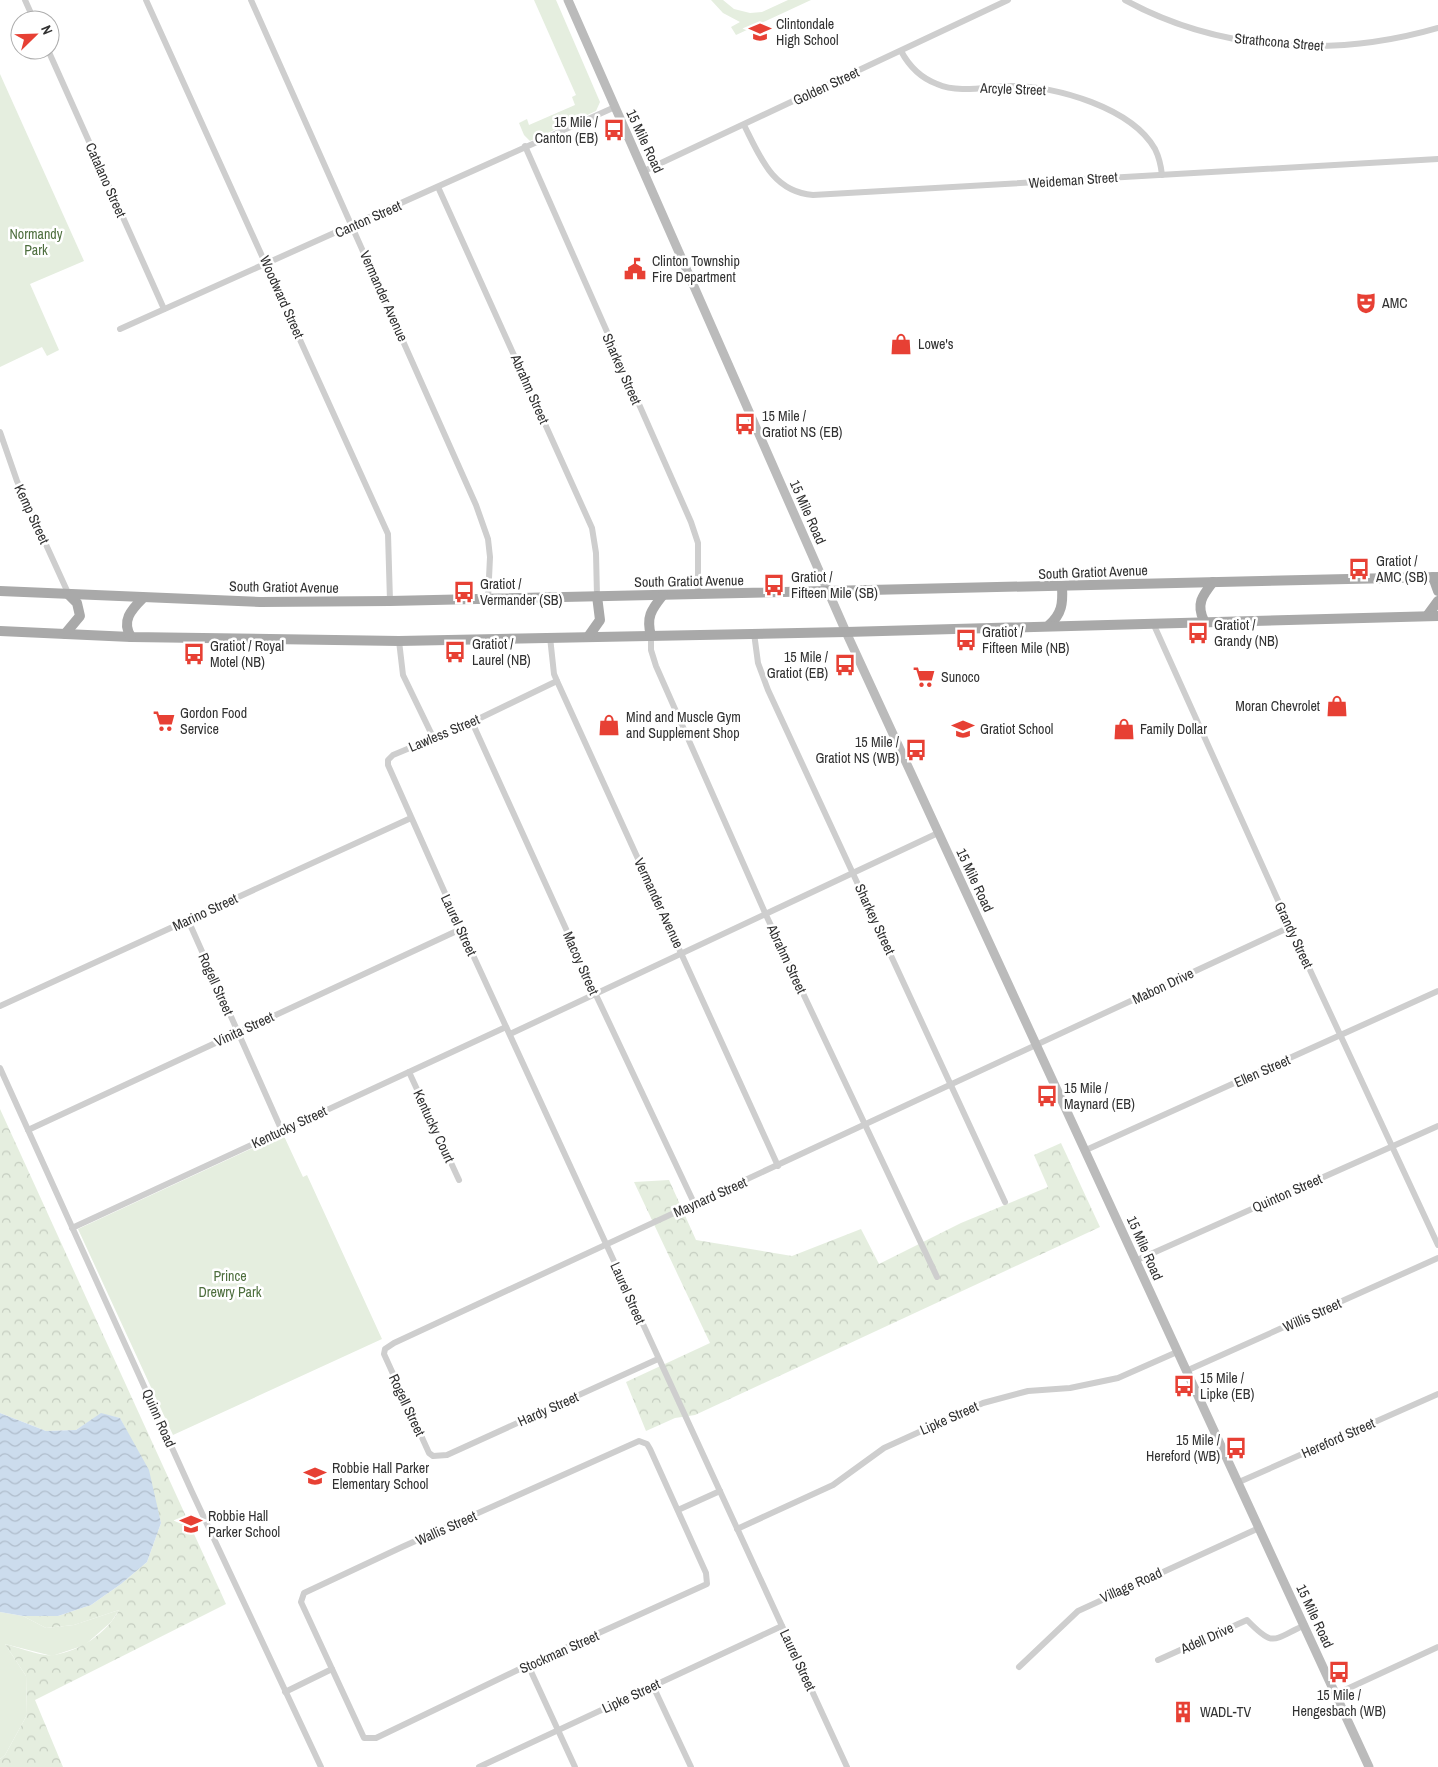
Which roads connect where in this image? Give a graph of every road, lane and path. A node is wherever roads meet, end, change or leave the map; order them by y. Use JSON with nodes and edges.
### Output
{"nodes":[{"id":1,"x":146,"y":0,"type":"edge"},
{"id":2,"x":251,"y":0,"type":"edge"},
{"id":3,"x":568,"y":0,"type":"edge"},
{"id":4,"x":1008,"y":0,"type":"edge"},
{"id":5,"x":1125,"y":0,"type":"edge"},
{"id":6,"x":1438,"y":28,"type":"edge"},
{"id":7,"x":901,"y":51,"type":"junction"},
{"id":8,"x":52,"y":60,"type":"edge"},
{"id":9,"x":614,"y":107,"type":"junction"},
{"id":10,"x":744,"y":125,"type":"junction"},
{"id":11,"x":525,"y":146,"type":"junction"},
{"id":12,"x":1438,"y":159,"type":"edge"},
{"id":13,"x":644,"y":171,"type":"junction"},
{"id":14,"x":1162,"y":175,"type":"junction"},
{"id":15,"x":438,"y":187,"type":"junction"},
{"id":16,"x":353,"y":226,"type":"junction"},
{"id":17,"x":267,"y":264,"type":"junction"},
{"id":18,"x":164,"y":309,"type":"junction"},
{"id":19,"x":120,"y":329,"type":"dead end"},
{"id":20,"x":0,"y":432,"type":"edge"},
{"id":21,"x":1435,"y":577,"type":"edge"},
{"id":22,"x":1213,"y":582,"type":"junction"},
{"id":23,"x":1062,"y":587,"type":"junction"},
{"id":24,"x":0,"y":591,"type":"edge"},
{"id":25,"x":1438,"y":591,"type":"edge"},
{"id":26,"x":828,"y":592,"type":"junction"},
{"id":27,"x":69,"y":595,"type":"junction"},
{"id":28,"x":662,"y":595,"type":"junction"},
{"id":29,"x":698,"y":595,"type":"junction"},
{"id":30,"x":597,"y":596,"type":"junction"},
{"id":31,"x":143,"y":598,"type":"junction"},
{"id":32,"x":488,"y":599,"type":"junction"},
{"id":33,"x":390,"y":601,"type":"junction"},
{"id":34,"x":1438,"y":601,"type":"edge"},
{"id":35,"x":1427,"y":616,"type":"junction"},
{"id":36,"x":1438,"y":616,"type":"edge"},
{"id":37,"x":1204,"y":621,"type":"junction"},
{"id":38,"x":1153,"y":623,"type":"junction"},
{"id":39,"x":1049,"y":625,"type":"junction"},
{"id":40,"x":0,"y":631,"type":"edge"},
{"id":41,"x":846,"y":632,"type":"junction"},
{"id":42,"x":754,"y":633,"type":"junction"},
{"id":43,"x":65,"y":634,"type":"junction"},
{"id":44,"x":651,"y":636,"type":"junction"},
{"id":45,"x":132,"y":637,"type":"junction"},
{"id":46,"x":550,"y":637,"type":"junction"},
{"id":47,"x":588,"y":637,"type":"junction"},
{"id":48,"x":399,"y":641,"type":"junction"},
{"id":49,"x":557,"y":681,"type":"junction"},
{"id":50,"x":472,"y":722,"type":"junction"},
{"id":51,"x":433,"y":737,"type":"junction"},
{"id":52,"x":411,"y":818,"type":"junction"},
{"id":53,"x":938,"y":834,"type":"junction"},
{"id":54,"x":854,"y":874,"type":"junction"},
{"id":55,"x":766,"y":915,"type":"junction"},
{"id":56,"x":188,"y":920,"type":"junction"},
{"id":57,"x":1290,"y":927,"type":"junction"},
{"id":58,"x":461,"y":929,"type":"junction"},
{"id":59,"x":683,"y":954,"type":"junction"},
{"id":60,"x":1438,"y":991,"type":"edge"},
{"id":61,"x":596,"y":995,"type":"junction"},
{"id":62,"x":0,"y":1006,"type":"edge"},
{"id":63,"x":506,"y":1027,"type":"junction"},
{"id":64,"x":238,"y":1032,"type":"junction"},
{"id":65,"x":510,"y":1034,"type":"junction"},
{"id":66,"x":1341,"y":1035,"type":"junction"},
{"id":67,"x":1036,"y":1046,"type":"junction"},
{"id":68,"x":0,"y":1068,"type":"edge"},
{"id":69,"x":409,"y":1072,"type":"junction"},
{"id":70,"x":952,"y":1085,"type":"junction"},
{"id":71,"x":865,"y":1124,"type":"junction"},
{"id":72,"x":1438,"y":1126,"type":"edge"},
{"id":73,"x":28,"y":1130,"type":"junction"},
{"id":74,"x":282,"y":1131,"type":"junction"},
{"id":75,"x":1392,"y":1146,"type":"junction"},
{"id":76,"x":1086,"y":1150,"type":"junction"},
{"id":77,"x":778,"y":1166,"type":"junction"},
{"id":78,"x":460,"y":1180,"type":"dead end"},
{"id":79,"x":1005,"y":1202,"type":"dead end"},
{"id":80,"x":694,"y":1203,"type":"junction"},
{"id":81,"x":72,"y":1228,"type":"junction"},
{"id":82,"x":606,"y":1245,"type":"junction"},
{"id":83,"x":1438,"y":1245,"type":"edge"},
{"id":84,"x":1438,"y":1258,"type":"edge"},
{"id":85,"x":1135,"y":1261,"type":"junction"},
{"id":86,"x":936,"y":1277,"type":"dead end"},
{"id":87,"x":385,"y":1349,"type":"joint"},
{"id":88,"x":1177,"y":1352,"type":"junction"},
{"id":89,"x":658,"y":1359,"type":"junction"},
{"id":90,"x":1186,"y":1371,"type":"junction"},
{"id":91,"x":1438,"y":1394,"type":"edge"},
{"id":92,"x":436,"y":1457,"type":"joint"},
{"id":93,"x":1239,"y":1482,"type":"junction"},
{"id":94,"x":720,"y":1491,"type":"junction"},
{"id":95,"x":678,"y":1510,"type":"junction"},
{"id":96,"x":1259,"y":1528,"type":"junction"},
{"id":97,"x":737,"y":1529,"type":"junction"},
{"id":98,"x":1305,"y":1625,"type":"junction"},
{"id":99,"x":782,"y":1626,"type":"junction"},
{"id":100,"x":1438,"y":1647,"type":"edge"},
{"id":101,"x":1158,"y":1660,"type":"dead end"},
{"id":102,"x":528,"y":1666,"type":"junction"},
{"id":103,"x":1019,"y":1667,"type":"dead end"},
{"id":104,"x":332,"y":1669,"type":"junction"},
{"id":105,"x":653,"y":1686,"type":"junction"},
{"id":106,"x":285,"y":1692,"type":"junction"},
{"id":107,"x":1336,"y":1694,"type":"junction"},
{"id":108,"x":558,"y":1730,"type":"junction"},
{"id":109,"x":321,"y":1767,"type":"edge"},
{"id":110,"x":479,"y":1767,"type":"edge"},
{"id":111,"x":575,"y":1767,"type":"edge"},
{"id":112,"x":691,"y":1767,"type":"edge"},
{"id":113,"x":847,"y":1767,"type":"edge"},
{"id":114,"x":1369,"y":1767,"type":"edge"}],
"edges":[{"from":1,"to":17,"type":"street","name":"Woodward Street"},
{"from":2,"to":16,"type":"street","name":"Vermander Avenue"},
{"from":3,"to":9,"type":"main road","name":"15 Mile Road"},
{"from":4,"to":7,"type":"street","name":"Golden Street"},
{"from":5,"to":6,"type":"street","name":"Strathcona Street"},
{"from":7,"to":10,"type":"street","name":"Golden Street"},
{"from":7,"to":14,"type":"street","name":"Arcyle Street"},
{"from":8,"to":18,"type":"street","name":"Catalano Street"},
{"from":9,"to":11,"type":"street","name":"Canton Street"},
{"from":9,"to":13,"type":"main road","name":"15 Mile Road"},
{"from":10,"to":13,"type":"street","name":"Golden Street"},
{"from":10,"to":14,"type":"street","name":"Weideman Street"},
{"from":11,"to":15,"type":"street","name":"Canton Street"},
{"from":11,"to":29,"type":"street","name":"Sharkey Street"},
{"from":12,"to":14,"type":"street","name":"Weideman Street"},
{"from":13,"to":26,"type":"main road","name":"15 Mile Road"},
{"from":15,"to":16,"type":"street","name":"Canton Street"},
{"from":15,"to":30,"type":"street","name":"Abrahm Street"},
{"from":16,"to":17,"type":"street","name":"Canton Street"},
{"from":16,"to":32,"type":"street","name":"Vermander Avenue"},
{"from":17,"to":18,"type":"street","name":"Canton Street"},
{"from":17,"to":33,"type":"street","name":"Woodward Street"},
{"from":18,"to":19,"type":"street","name":"Canton Street"},
{"from":20,"to":27,"type":"street","name":"Kemp Street"},
{"from":21,"to":22,"type":"main road","name":"South Gratiot Avenue"},
{"from":21,"to":25,"type":"main road"},
{"from":22,"to":23,"type":"main road","name":"South Gratiot Avenue"},
{"from":22,"to":37,"type":"main road"},
{"from":23,"to":26,"type":"main road","name":"South Gratiot Avenue"},
{"from":23,"to":39,"type":"main road"},
{"from":24,"to":27,"type":"main road","name":"South Gratiot Avenue"},
{"from":26,"to":29,"type":"main road","name":"South Gratiot Avenue"},
{"from":26,"to":41,"type":"main road","name":"15 Mile Road"},
{"from":27,"to":31,"type":"main road","name":"South Gratiot Avenue"},
{"from":27,"to":43,"type":"main road"},
{"from":28,"to":29,"type":"main road","name":"South Gratiot Avenue"},
{"from":28,"to":30,"type":"main road","name":"South Gratiot Avenue"},
{"from":28,"to":44,"type":"main road"},
{"from":30,"to":32,"type":"main road","name":"South Gratiot Avenue"},
{"from":30,"to":47,"type":"main road"},
{"from":31,"to":33,"type":"main road","name":"South Gratiot Avenue"},
{"from":31,"to":45,"type":"main road"},
{"from":32,"to":33,"type":"main road","name":"South Gratiot Avenue"},
{"from":34,"to":35,"type":"main road"},
{"from":35,"to":36,"type":"main road"},
{"from":35,"to":37,"type":"main road"},
{"from":37,"to":38,"type":"main road"},
{"from":38,"to":39,"type":"main road"},
{"from":38,"to":57,"type":"street","name":"Grandy Street"},
{"from":39,"to":41,"type":"main road"},
{"from":40,"to":43,"type":"main road"},
{"from":41,"to":42,"type":"main road"},
{"from":41,"to":53,"type":"main road","name":"15 Mile Road"},
{"from":42,"to":44,"type":"main road"},
{"from":42,"to":54,"type":"street","name":"Sharkey Street"},
{"from":43,"to":45,"type":"main road"},
{"from":44,"to":47,"type":"main road"},
{"from":44,"to":55,"type":"street","name":"Abrahm Street"},
{"from":45,"to":48,"type":"main road"},
{"from":46,"to":47,"type":"main road"},
{"from":46,"to":48,"type":"main road"},
{"from":46,"to":49,"type":"street","name":"Vermander Avenue"},
{"from":48,"to":51,"type":"street"},
{"from":49,"to":50,"type":"street","name":"Lawless Street"},
{"from":49,"to":59,"type":"street","name":"Vermander Avenue"},
{"from":50,"to":51,"type":"street","name":"Lawless Street"},
{"from":50,"to":61,"type":"street","name":"Macoy Street"},
{"from":51,"to":52,"type":"street","name":"Lawless Street"},
{"from":52,"to":56,"type":"street","name":"Marino Street"},
{"from":52,"to":58,"type":"street","name":"Laurel Street"},
{"from":53,"to":54,"type":"street"},
{"from":53,"to":67,"type":"main road","name":"15 Mile Road"},
{"from":54,"to":55,"type":"street"},
{"from":54,"to":70,"type":"street","name":"Sharkey Street"},
{"from":55,"to":59,"type":"street"},
{"from":55,"to":71,"type":"street","name":"Abrahm Street"},
{"from":56,"to":62,"type":"street","name":"Marino Street"},
{"from":56,"to":64,"type":"street","name":"Rogell Street"},
{"from":57,"to":66,"type":"street","name":"Grandy Street"},
{"from":57,"to":67,"type":"street","name":"Mabon Drive"},
{"from":58,"to":63,"type":"street","name":"Laurel Street"},
{"from":58,"to":64,"type":"street","name":"Vinita Street"},
{"from":59,"to":61,"type":"street"},
{"from":59,"to":77,"type":"street","name":"Vermander Avenue"},
{"from":60,"to":66,"type":"street","name":"Ellen Street"},
{"from":61,"to":65,"type":"street"},
{"from":61,"to":80,"type":"street","name":"Macoy Street"},
{"from":63,"to":65,"type":"street","name":"Laurel Street"},
{"from":63,"to":69,"type":"street","name":"Kentucky Street"},
{"from":64,"to":73,"type":"street","name":"Vinita Street"},
{"from":64,"to":74,"type":"street","name":"Rogell Street"},
{"from":65,"to":82,"type":"street","name":"Laurel Street"},
{"from":66,"to":75,"type":"street","name":"Grandy Street"},
{"from":66,"to":76,"type":"street","name":"Ellen Street"},
{"from":67,"to":70,"type":"street","name":"Maynard Street"},
{"from":67,"to":76,"type":"main road","name":"15 Mile Road"},
{"from":68,"to":73,"type":"street","name":"Quinn Road"},
{"from":69,"to":74,"type":"street","name":"Kentucky Street"},
{"from":69,"to":78,"type":"street","name":"Kentucky Court"},
{"from":70,"to":71,"type":"street","name":"Maynard Street"},
{"from":70,"to":79,"type":"street","name":"Sharkey Street"},
{"from":71,"to":77,"type":"street","name":"Maynard Street"},
{"from":71,"to":86,"type":"street","name":"Abrahm Street"},
{"from":72,"to":75,"type":"street","name":"Quinton Street"},
{"from":73,"to":81,"type":"street","name":"Quinn Road"},
{"from":74,"to":81,"type":"street","name":"Kentucky Street"},
{"from":75,"to":83,"type":"street","name":"Grandy Street"},
{"from":75,"to":85,"type":"street","name":"Quinton Street"},
{"from":76,"to":85,"type":"main road","name":"15 Mile Road"},
{"from":77,"to":80,"type":"street","name":"Maynard Street"},
{"from":80,"to":82,"type":"street","name":"Maynard Street"},
{"from":81,"to":106,"type":"street","name":"Quinn Road"},
{"from":82,"to":87,"type":"street","name":"Maynard Street"},
{"from":82,"to":89,"type":"street","name":"Laurel Street"},
{"from":84,"to":90,"type":"street","name":"Willis Street"},
{"from":85,"to":88,"type":"main road","name":"15 Mile Road"},
{"from":87,"to":92,"type":"street","name":"Rogell Street"},
{"from":88,"to":90,"type":"main road","name":"15 Mile Road"},
{"from":88,"to":97,"type":"street","name":"Lipke Street"},
{"from":89,"to":92,"type":"street","name":"Hardy Street"},
{"from":89,"to":94,"type":"street","name":"Laurel Street"},
{"from":90,"to":93,"type":"main road","name":"15 Mile Road"},
{"from":91,"to":93,"type":"street","name":"Hereford Street"},
{"from":93,"to":96,"type":"main road","name":"15 Mile Road"},
{"from":94,"to":95,"type":"street"},
{"from":94,"to":97,"type":"street","name":"Laurel Street"},
{"from":95,"to":102,"type":"street","name":"Stockman Street"},
{"from":95,"to":104,"type":"street","name":"Wallis Street"},
{"from":96,"to":98,"type":"main road","name":"15 Mile Road"},
{"from":96,"to":103,"type":"street","name":"Village Road"},
{"from":97,"to":99,"type":"street","name":"Laurel Street"},
{"from":98,"to":101,"type":"street","name":"Adell Drive"},
{"from":98,"to":107,"type":"main road","name":"15 Mile Road"},
{"from":99,"to":105,"type":"street","name":"Lipke Street"},
{"from":99,"to":113,"type":"street","name":"Laurel Street"},
{"from":100,"to":107,"type":"street"},
{"from":102,"to":104,"type":"street","name":"Stockman Street"},
{"from":102,"to":108,"type":"street"},
{"from":104,"to":106,"type":"street"},
{"from":105,"to":108,"type":"street","name":"Lipke Street"},
{"from":105,"to":112,"type":"street"},
{"from":106,"to":109,"type":"street","name":"Quinn Road"},
{"from":107,"to":114,"type":"main road","name":"15 Mile Road"},
{"from":108,"to":110,"type":"street","name":"Lipke Street"},
{"from":108,"to":111,"type":"street"}]}
